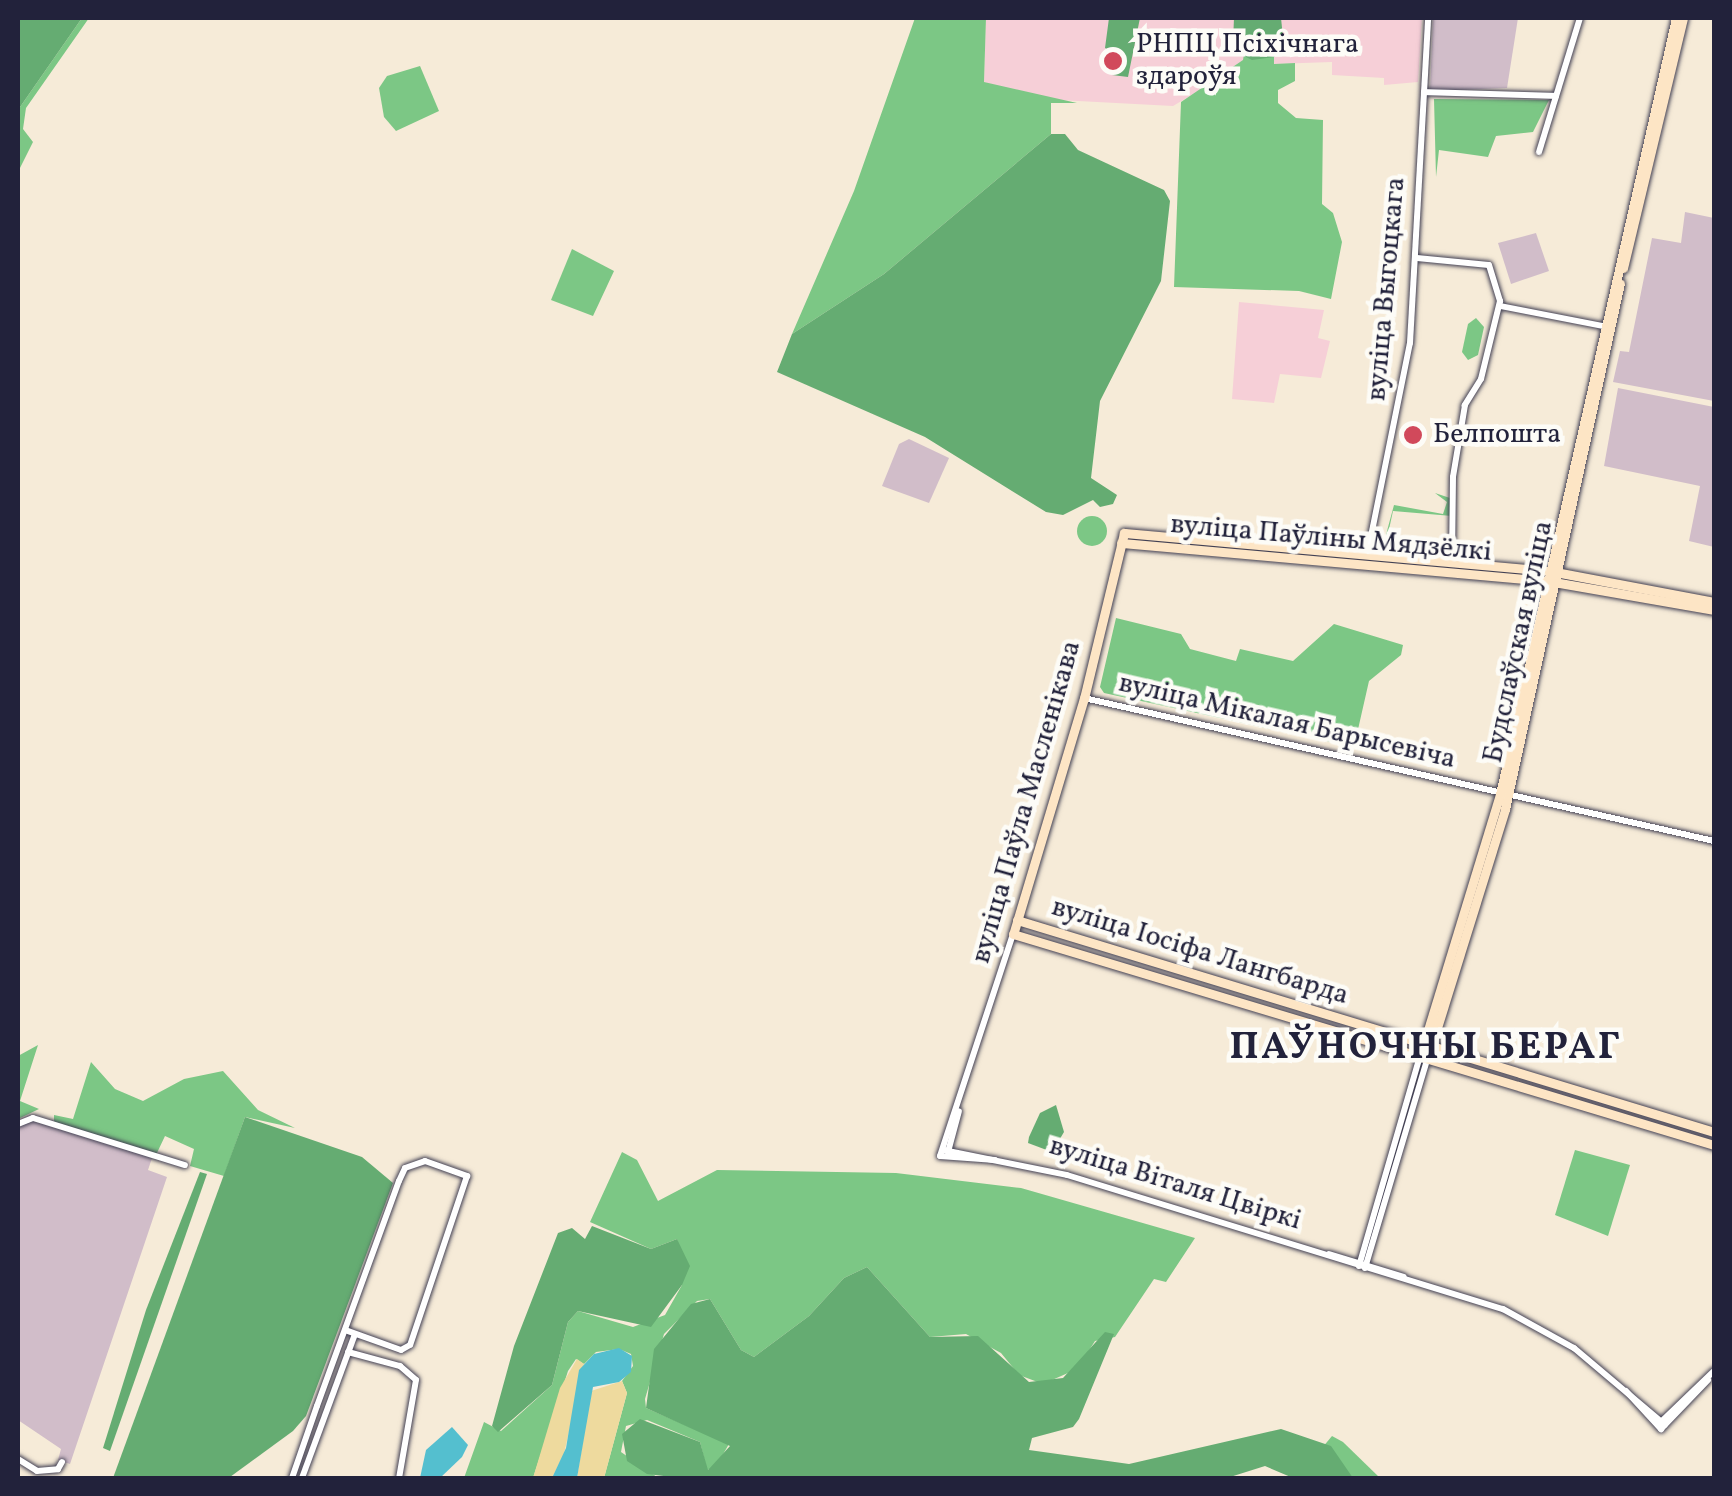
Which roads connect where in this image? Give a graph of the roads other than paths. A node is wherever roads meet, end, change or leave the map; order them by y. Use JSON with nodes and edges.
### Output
{"nodes":[{"id":1,"x":1428,"y":18,"type":"edge"},
{"id":2,"x":1580,"y":18,"type":"edge"},
{"id":3,"x":1676,"y":18,"type":"edge"},
{"id":4,"x":1683,"y":18,"type":"edge"},
{"id":5,"x":1424,"y":92,"type":"junction"},
{"id":6,"x":1556,"y":96,"type":"junction"},
{"id":7,"x":1539,"y":152,"type":"dead end"},
{"id":8,"x":1417,"y":258,"type":"junction"},
{"id":9,"x":1500,"y":306,"type":"junction"},
{"id":10,"x":1603,"y":326,"type":"junction"},
{"id":11,"x":1123,"y":538,"type":"joint"},
{"id":12,"x":1367,"y":558,"type":"junction"},
{"id":13,"x":1452,"y":562,"type":"junction"},
{"id":14,"x":1553,"y":577,"type":"junction"},
{"id":15,"x":1714,"y":602,"type":"edge"},
{"id":16,"x":1714,"y":610,"type":"edge"},
{"id":17,"x":1084,"y":698,"type":"junction"},
{"id":18,"x":1504,"y":795,"type":"junction"},
{"id":19,"x":1714,"y":841,"type":"edge"},
{"id":20,"x":1017,"y":920,"type":"junction"},
{"id":21,"x":1013,"y":934,"type":"junction"},
{"id":22,"x":1427,"y":1046,"type":"junction"},
{"id":23,"x":1423,"y":1057,"type":"junction"},
{"id":24,"x":18,"y":1124,"type":"edge"},
{"id":25,"x":1714,"y":1132,"type":"edge"},
{"id":26,"x":1714,"y":1145,"type":"edge"},
{"id":27,"x":944,"y":1153,"type":"joint"},
{"id":28,"x":185,"y":1165,"type":"dead end"},
{"id":29,"x":1363,"y":1264,"type":"junction"},
{"id":30,"x":345,"y":1330,"type":"junction"},
{"id":31,"x":355,"y":1334,"type":"junction"},
{"id":32,"x":348,"y":1352,"type":"junction"},
{"id":33,"x":1714,"y":1371,"type":"edge"},
{"id":34,"x":18,"y":1459,"type":"edge"},
{"id":35,"x":62,"y":1462,"type":"dead end"},
{"id":36,"x":36,"y":1475,"type":"edge"},
{"id":37,"x":292,"y":1478,"type":"edge"},
{"id":38,"x":302,"y":1478,"type":"edge"},
{"id":39,"x":399,"y":1478,"type":"edge"}],
"edges":[{"from":1,"to":5,"type":"street","name":"вуліца Выгоцкага"},
{"from":2,"to":6,"type":"street"},
{"from":3,"to":10,"type":"main road","name":"Будслаўская вуліца"},
{"from":4,"to":14,"type":"main road","name":"Будслаўская вуліца"},
{"from":5,"to":6,"type":"street"},
{"from":5,"to":8,"type":"street","name":"вуліца Выгоцкага"},
{"from":6,"to":7,"type":"street"},
{"from":8,"to":9,"type":"street"},
{"from":8,"to":12,"type":"street","name":"вуліца Выгоцкага"},
{"from":9,"to":10,"type":"street"},
{"from":9,"to":13,"type":"street"},
{"from":10,"to":14,"type":"main road","name":"Будслаўская вуліца"},
{"from":11,"to":12,"type":"main road","name":"вуліца Паўліны Мядзёлкі"},
{"from":11,"to":17,"type":"main road","name":"вуліца Паўла Масленікава"},
{"from":12,"to":13,"type":"main road","name":"вуліца Паўліны Мядзёлкі"},
{"from":12,"to":14,"type":"main road","name":"вуліца Паўліны Мядзёлкі"},
{"from":13,"to":14,"type":"main road","name":"вуліца Паўліны Мядзёлкі"},
{"from":14,"to":15,"type":"main road","name":"вуліца Паўліны Мядзёлкі"},
{"from":14,"to":16,"type":"main road","name":"вуліца Паўліны Мядзёлкі"},
{"from":14,"to":18,"type":"main road","name":"Будслаўская вуліца"},
{"from":17,"to":18,"type":"street","name":"вуліца Мікалая Барысевіча"},
{"from":17,"to":20,"type":"main road","name":"вуліца Паўла Масленікава"},
{"from":18,"to":19,"type":"street","name":"вуліца Мікалая Барысевіча"},
{"from":18,"to":22,"type":"main road","name":"Будслаўская вуліца"},
{"from":20,"to":21,"type":"main road","name":"вуліца Паўла Масленікава"},
{"from":20,"to":22,"type":"main road","name":"вуліца Іосіфа Лангбарда"},
{"from":21,"to":23,"type":"main road","name":"вуліца Іосіфа Лангбарда"},
{"from":21,"to":27,"type":"street","name":"вуліца Паўла Масленікава"},
{"from":22,"to":23,"type":"main road","name":"Будслаўская вуліца"},
{"from":22,"to":25,"type":"main road","name":"вуліца Іосіфа Лангбарда"},
{"from":23,"to":26,"type":"main road","name":"вуліца Іосіфа Лангбарда"},
{"from":23,"to":29,"type":"street","name":"Будслаўская вуліца"},
{"from":24,"to":28,"type":"street"},
{"from":27,"to":29,"type":"street","name":"вуліца Віталя Цвіркі"},
{"from":29,"to":33,"type":"street","name":"вуліца Віталя Цвіркі"},
{"from":30,"to":31,"type":"street"},
{"from":30,"to":31,"type":"street"},
{"from":30,"to":37,"type":"street"},
{"from":31,"to":32,"type":"street"},
{"from":32,"to":38,"type":"street"},
{"from":32,"to":39,"type":"street"},
{"from":34,"to":36,"type":"street"},
{"from":35,"to":36,"type":"street"}]}
